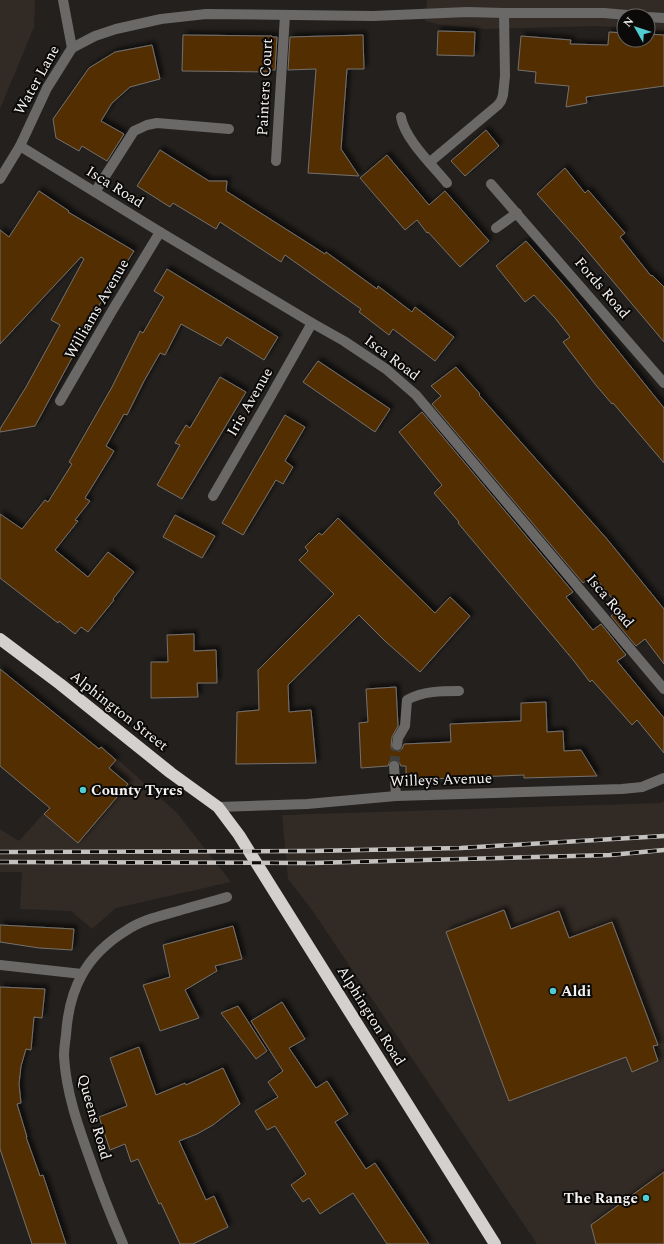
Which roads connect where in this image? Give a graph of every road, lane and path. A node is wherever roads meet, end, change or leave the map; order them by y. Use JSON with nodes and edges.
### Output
{"nodes":[{"id":1,"x":63,"y":0,"type":"edge"},
{"id":2,"x":504,"y":13,"type":"junction"},
{"id":3,"x":616,"y":14,"type":"edge"},
{"id":4,"x":285,"y":15,"type":"junction"},
{"id":5,"x":72,"y":48,"type":"junction"},
{"id":6,"x":401,"y":117,"type":"dead end"},
{"id":7,"x":229,"y":129,"type":"dead end"},
{"id":8,"x":20,"y":146,"type":"junction"},
{"id":9,"x":276,"y":161,"type":"dead end"},
{"id":10,"x":430,"y":162,"type":"junction"},
{"id":11,"x":0,"y":179,"type":"edge"},
{"id":12,"x":447,"y":183,"type":"dead end"},
{"id":13,"x":491,"y":184,"type":"dead end"},
{"id":14,"x":95,"y":192,"type":"junction"},
{"id":15,"x":517,"y":213,"type":"junction"},
{"id":16,"x":496,"y":228,"type":"dead end"},
{"id":17,"x":160,"y":232,"type":"junction"},
{"id":18,"x":312,"y":323,"type":"junction"},
{"id":19,"x":664,"y":383,"type":"edge"},
{"id":20,"x":60,"y":401,"type":"dead end"},
{"id":21,"x":213,"y":496,"type":"dead end"},
{"id":22,"x":0,"y":639,"type":"edge"},
{"id":23,"x":664,"y":689,"type":"edge"},
{"id":24,"x":459,"y":691,"type":"dead end"},
{"id":25,"x":396,"y":745,"type":"tunnel mouth"},
{"id":26,"x":394,"y":766,"type":"tunnel mouth"},
{"id":27,"x":664,"y":778,"type":"edge"},
{"id":28,"x":396,"y":796,"type":"junction"},
{"id":29,"x":218,"y":807,"type":"junction"},
{"id":30,"x":227,"y":897,"type":"dead end"},
{"id":31,"x":0,"y":964,"type":"edge"},
{"id":32,"x":82,"y":974,"type":"junction"},
{"id":33,"x":122,"y":1244,"type":"edge"},
{"id":34,"x":495,"y":1244,"type":"edge"}],
"edges":[{"from":1,"to":5,"type":"street"},
{"from":2,"to":3,"type":"street","name":"Water Lane"},
{"from":2,"to":4,"type":"street","name":"Water Lane"},
{"from":2,"to":10,"type":"street"},
{"from":4,"to":5,"type":"street","name":"Water Lane"},
{"from":4,"to":9,"type":"street","name":"Painters Court"},
{"from":5,"to":8,"type":"street","name":"Water Lane"},
{"from":6,"to":10,"type":"street"},
{"from":7,"to":14,"type":"street"},
{"from":8,"to":11,"type":"street","name":"Water Lane"},
{"from":8,"to":14,"type":"street","name":"Isca Road"},
{"from":10,"to":12,"type":"street"},
{"from":13,"to":15,"type":"street","name":"Fords Road"},
{"from":14,"to":17,"type":"street","name":"Isca Road"},
{"from":15,"to":16,"type":"street"},
{"from":15,"to":19,"type":"street","name":"Fords Road"},
{"from":17,"to":18,"type":"street","name":"Isca Road"},
{"from":17,"to":20,"type":"street","name":"Williams Avenue"},
{"from":18,"to":21,"type":"street","name":"Iris Avenue"},
{"from":18,"to":23,"type":"street","name":"Isca Road"},
{"from":22,"to":29,"type":"highway","name":"Alphington Street"},
{"from":24,"to":25,"type":"street"},
{"from":26,"to":28,"type":"street"},
{"from":27,"to":28,"type":"street","name":"Willeys Avenue"},
{"from":28,"to":29,"type":"street","name":"Willeys Avenue"},
{"from":29,"to":34,"type":"highway","name":"Alphington Road"},
{"from":30,"to":32,"type":"street","name":"Queens Road"},
{"from":31,"to":32,"type":"street"},
{"from":32,"to":33,"type":"street","name":"Queens Road"}]}
